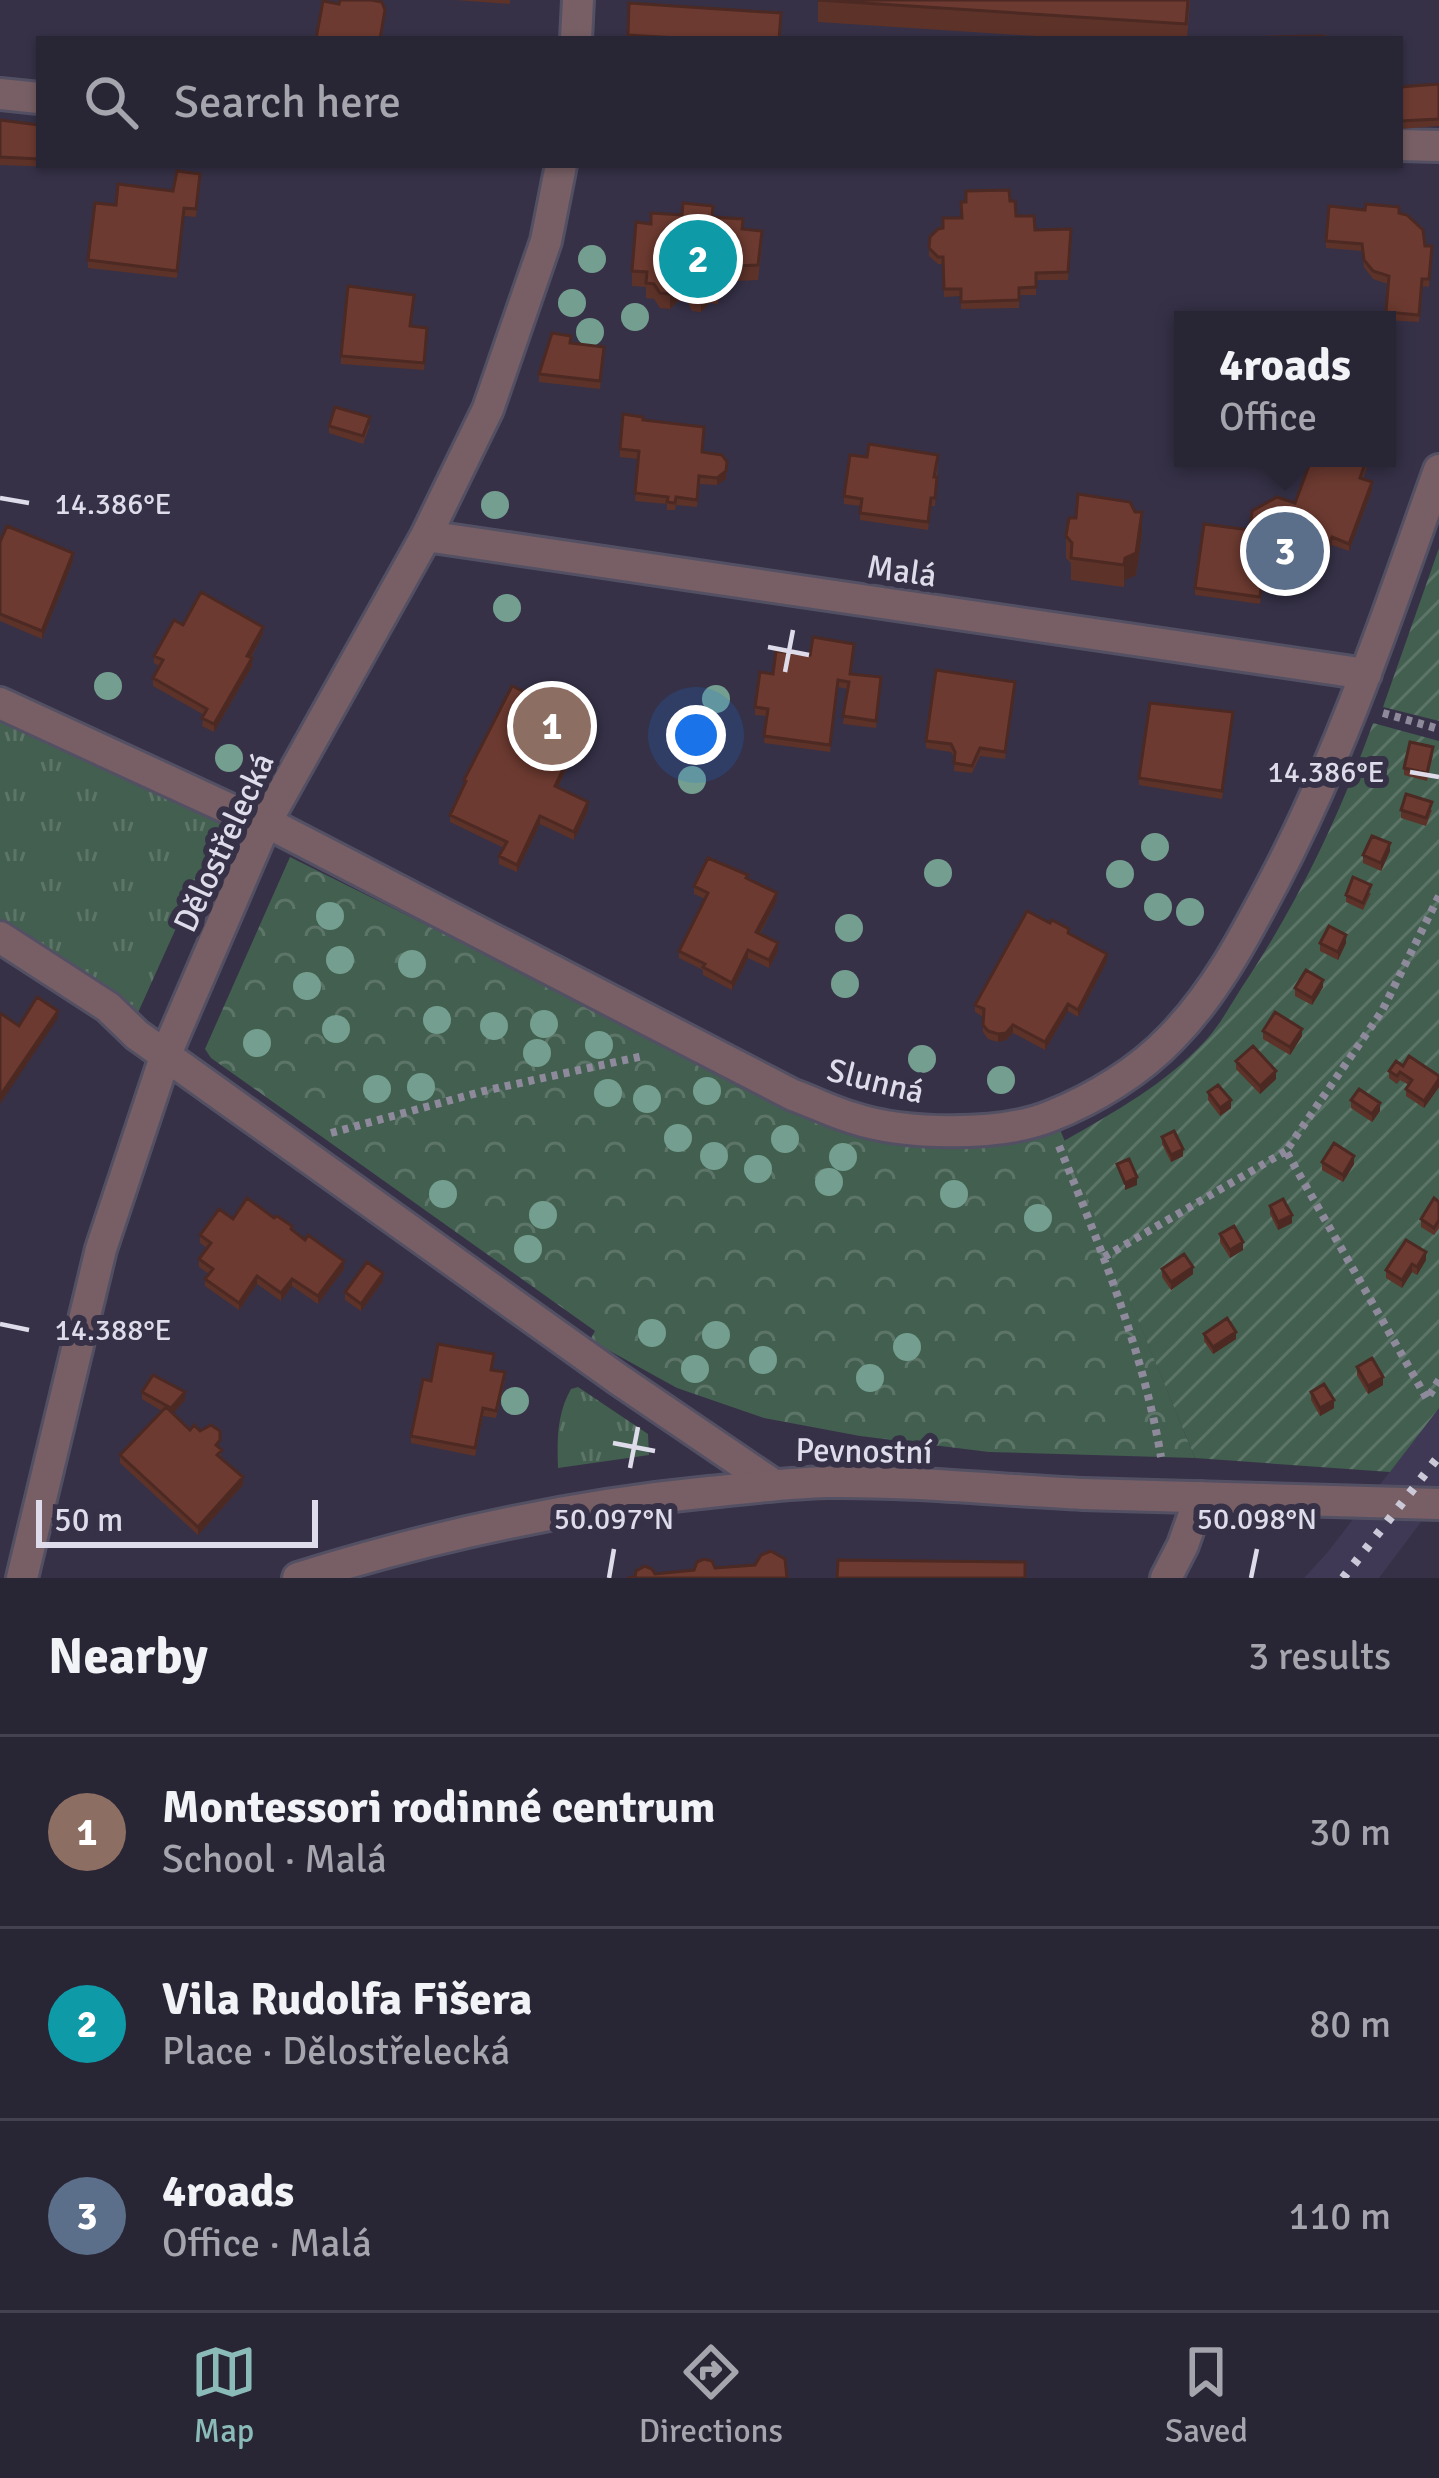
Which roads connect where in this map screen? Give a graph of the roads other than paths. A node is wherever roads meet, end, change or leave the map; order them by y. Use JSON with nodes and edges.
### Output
{"nodes":[{"id":1,"x":578,"y":0,"type":"edge"},
{"id":2,"x":576,"y":36,"type":"edge"},
{"id":3,"x":0,"y":94,"type":"edge"},
{"id":4,"x":36,"y":98,"type":"edge"},
{"id":5,"x":1403,"y":146,"type":"edge"},
{"id":6,"x":1439,"y":146,"type":"edge"},
{"id":7,"x":560,"y":168,"type":"edge"},
{"id":8,"x":1439,"y":470,"type":"edge"},
{"id":9,"x":427,"y":536,"type":"junction"},
{"id":10,"x":1366,"y":674,"type":"junction"},
{"id":11,"x":0,"y":703,"type":"edge"},
{"id":12,"x":266,"y":822,"type":"junction"},
{"id":13,"x":0,"y":937,"type":"edge"},
{"id":14,"x":166,"y":1054,"type":"junction"},
{"id":15,"x":774,"y":1485,"type":"junction"},
{"id":16,"x":1201,"y":1497,"type":"junction"},
{"id":17,"x":1439,"y":1504,"type":"edge"},
{"id":18,"x":22,"y":1578,"type":"edge"},
{"id":19,"x":298,"y":1578,"type":"edge"},
{"id":20,"x":1166,"y":1578,"type":"edge"}],
"edges":[{"from":1,"to":2,"type":"street"},
{"from":3,"to":4,"type":"street"},
{"from":5,"to":6,"type":"street"},
{"from":7,"to":9,"type":"street","name":"Dělostřelecká"},
{"from":8,"to":10,"type":"street","name":"Slunná"},
{"from":9,"to":10,"type":"street","name":"Malá"},
{"from":9,"to":12,"type":"street","name":"Dělostřelecká"},
{"from":10,"to":12,"type":"street","name":"Slunná"},
{"from":11,"to":12,"type":"street","name":"Slunná"},
{"from":12,"to":14,"type":"street","name":"Dělostřelecká"},
{"from":13,"to":14,"type":"street"},
{"from":14,"to":15,"type":"street"},
{"from":14,"to":18,"type":"street","name":"Dělostřelecká"},
{"from":15,"to":16,"type":"street","name":"Pevnostní"},
{"from":15,"to":19,"type":"street","name":"Pevnostní"},
{"from":16,"to":17,"type":"street","name":"Pevnostní"},
{"from":16,"to":20,"type":"street"}]}
